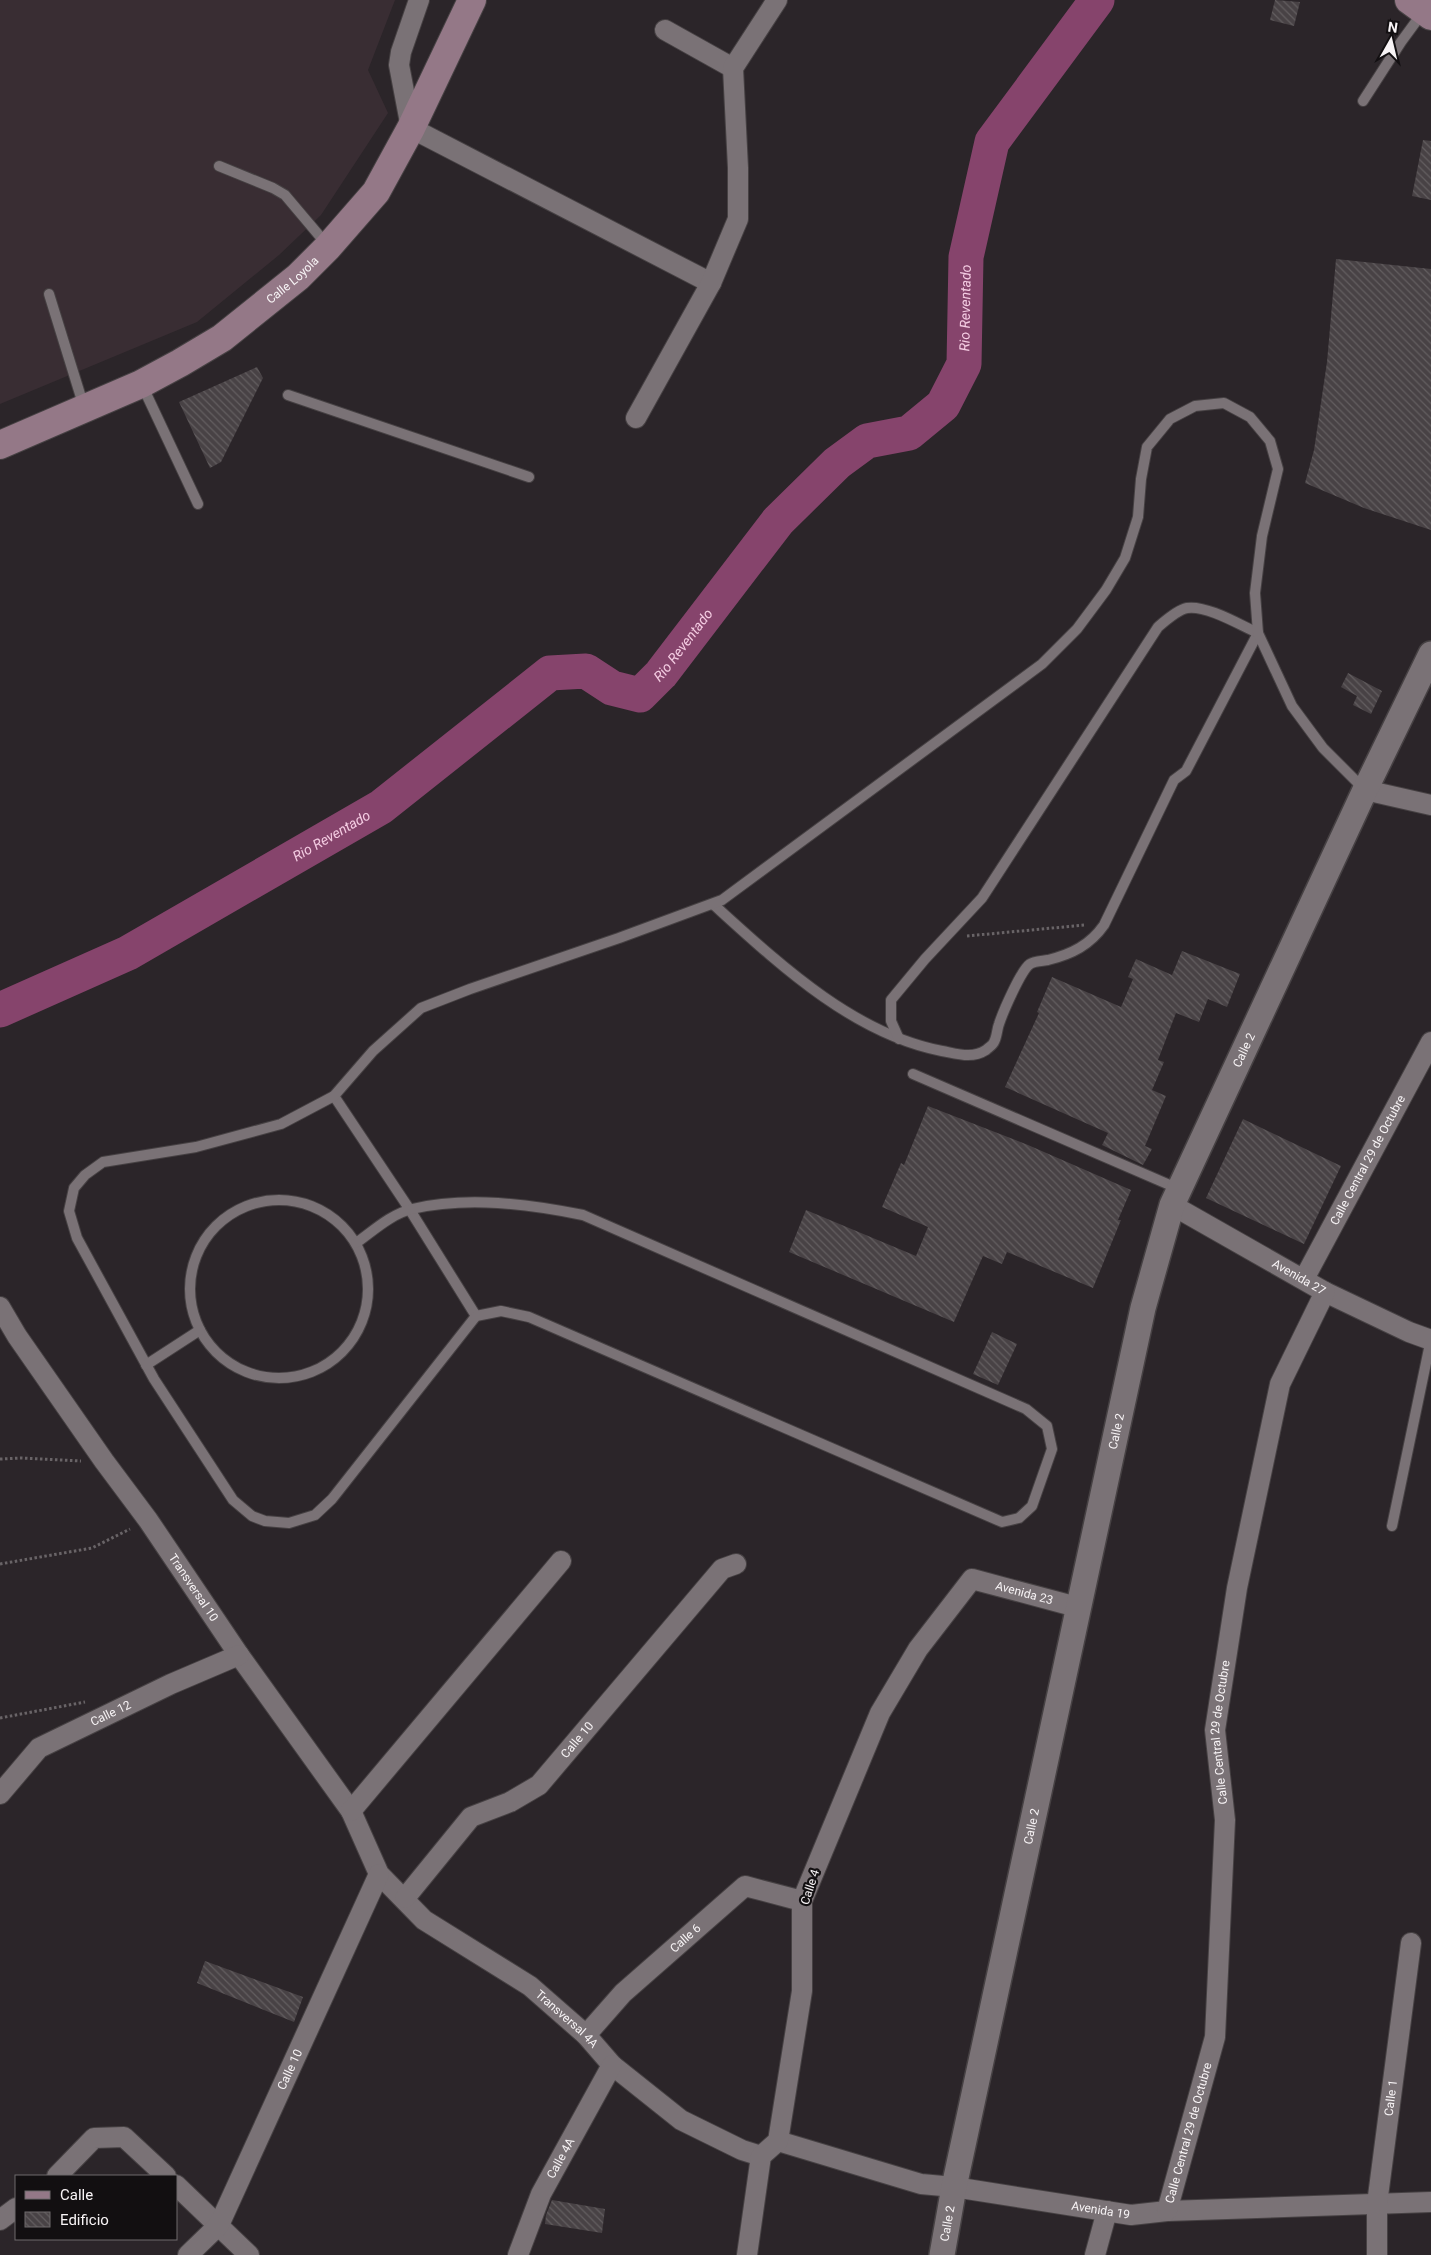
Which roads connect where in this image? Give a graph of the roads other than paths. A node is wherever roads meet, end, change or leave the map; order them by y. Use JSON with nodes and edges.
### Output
{"nodes":[{"id":1,"x":419,"y":0,"type":"edge"},
{"id":2,"x":472,"y":0,"type":"edge"},
{"id":3,"x":777,"y":0,"type":"edge"},
{"id":4,"x":1421,"y":9,"type":"edge"},
{"id":5,"x":665,"y":30,"type":"dead end"},
{"id":6,"x":733,"y":68,"type":"junction"},
{"id":7,"x":1363,"y":101,"type":"dead end"},
{"id":8,"x":411,"y":128,"type":"junction"},
{"id":9,"x":218,"y":166,"type":"dead end"},
{"id":10,"x":328,"y":247,"type":"junction"},
{"id":11,"x":711,"y":284,"type":"junction"},
{"id":12,"x":49,"y":294,"type":"dead end"},
{"id":13,"x":141,"y":384,"type":"junction"},
{"id":14,"x":288,"y":396,"type":"dead end"},
{"id":15,"x":84,"y":408,"type":"junction"},
{"id":16,"x":636,"y":418,"type":"dead end"},
{"id":17,"x":0,"y":444,"type":"edge"},
{"id":18,"x":529,"y":477,"type":"dead end"},
{"id":19,"x":198,"y":504,"type":"dead end"},
{"id":20,"x":1258,"y":633,"type":"junction"},
{"id":21,"x":1431,"y":654,"type":"edge"},
{"id":22,"x":1365,"y":790,"type":"junction"},
{"id":23,"x":1431,"y":805,"type":"edge"},
{"id":24,"x":713,"y":904,"type":"junction"},
{"id":25,"x":900,"y":1040,"type":"junction"},
{"id":26,"x":1431,"y":1042,"type":"edge"},
{"id":27,"x":913,"y":1074,"type":"dead end"},
{"id":28,"x":334,"y":1096,"type":"junction"},
{"id":29,"x":1175,"y":1197,"type":"junction"},
{"id":30,"x":410,"y":1210,"type":"junction"},
{"id":31,"x":356,"y":1243,"type":"junction"},
{"id":32,"x":1304,"y":1279,"type":"junction"},
{"id":33,"x":1324,"y":1292,"type":"junction"},
{"id":34,"x":0,"y":1307,"type":"edge"},
{"id":35,"x":476,"y":1316,"type":"junction"},
{"id":36,"x":200,"y":1330,"type":"junction"},
{"id":37,"x":1431,"y":1340,"type":"edge"},
{"id":38,"x":146,"y":1364,"type":"junction"},
{"id":39,"x":1392,"y":1526,"type":"dead end"},
{"id":40,"x":561,"y":1561,"type":"dead end"},
{"id":41,"x":736,"y":1564,"type":"dead end"},
{"id":42,"x":972,"y":1579,"type":"joint"},
{"id":43,"x":1077,"y":1606,"type":"junction"},
{"id":44,"x":239,"y":1655,"type":"junction"},
{"id":45,"x":0,"y":1794,"type":"edge"},
{"id":46,"x":351,"y":1811,"type":"junction"},
{"id":47,"x":379,"y":1874,"type":"junction"},
{"id":48,"x":404,"y":1898,"type":"junction"},
{"id":49,"x":802,"y":1901,"type":"junction"},
{"id":50,"x":1411,"y":1943,"type":"dead end"},
{"id":51,"x":586,"y":2035,"type":"junction"},
{"id":52,"x":612,"y":2065,"type":"junction"},
{"id":53,"x":778,"y":2141,"type":"junction"},
{"id":54,"x":761,"y":2156,"type":"junction"},
{"id":55,"x":58,"y":2175,"type":"edge"},
{"id":56,"x":165,"y":2175,"type":"edge"},
{"id":57,"x":178,"y":2187,"type":"edge"},
{"id":58,"x":954,"y":2187,"type":"junction"},
{"id":59,"x":1431,"y":2202,"type":"edge"},
{"id":60,"x":1377,"y":2204,"type":"junction"},
{"id":61,"x":15,"y":2209,"type":"edge"},
{"id":62,"x":1107,"y":2211,"type":"junction"},
{"id":63,"x":1167,"y":2211,"type":"junction"},
{"id":64,"x":0,"y":2220,"type":"edge"},
{"id":65,"x":219,"y":2225,"type":"junction"},
{"id":66,"x":748,"y":2254,"type":"edge"},
{"id":67,"x":188,"y":2255,"type":"edge"},
{"id":68,"x":249,"y":2255,"type":"edge"},
{"id":69,"x":518,"y":2255,"type":"edge"},
{"id":70,"x":942,"y":2255,"type":"edge"},
{"id":71,"x":1095,"y":2255,"type":"edge"},
{"id":72,"x":1377,"y":2255,"type":"edge"}],
"edges":[{"from":1,"to":8,"type":"street"},
{"from":2,"to":8,"type":"main road","name":"Calle Loyola"},
{"from":3,"to":6,"type":"street"},
{"from":4,"to":7,"type":"lane"},
{"from":5,"to":6,"type":"street"},
{"from":6,"to":11,"type":"street"},
{"from":8,"to":10,"type":"main road","name":"Calle Loyola"},
{"from":8,"to":11,"type":"street"},
{"from":9,"to":10,"type":"lane"},
{"from":10,"to":13,"type":"main road","name":"Calle Loyola"},
{"from":11,"to":16,"type":"street"},
{"from":12,"to":15,"type":"lane"},
{"from":13,"to":15,"type":"main road","name":"Calle Loyola"},
{"from":13,"to":19,"type":"lane"},
{"from":14,"to":18,"type":"lane"},
{"from":15,"to":17,"type":"main road","name":"Calle Loyola"},
{"from":20,"to":22,"type":"lane"},
{"from":20,"to":24,"type":"lane"},
{"from":20,"to":25,"type":"lane"},
{"from":20,"to":25,"type":"lane"},
{"from":21,"to":22,"type":"street","name":"Calle 2"},
{"from":22,"to":23,"type":"street"},
{"from":22,"to":29,"type":"street","name":"Calle 2"},
{"from":24,"to":25,"type":"lane"},
{"from":24,"to":28,"type":"lane"},
{"from":26,"to":32,"type":"street","name":"Calle Central 29 de Octubre"},
{"from":27,"to":29,"type":"lane"},
{"from":28,"to":30,"type":"lane"},
{"from":28,"to":38,"type":"lane"},
{"from":29,"to":32,"type":"street","name":"Avenida 27"},
{"from":29,"to":43,"type":"street","name":"Calle 2"},
{"from":30,"to":31,"type":"lane"},
{"from":30,"to":35,"type":"lane"},
{"from":30,"to":35,"type":"lane"},
{"from":31,"to":36,"type":"lane"},
{"from":31,"to":36,"type":"lane"},
{"from":32,"to":33,"type":"street","name":"Avenida 27"},
{"from":33,"to":37,"type":"street","name":"Avenida 27"},
{"from":33,"to":63,"type":"street","name":"Calle Central 29 de Octubre"},
{"from":34,"to":44,"type":"street","name":"Transversal 10"},
{"from":35,"to":38,"type":"lane"},
{"from":36,"to":38,"type":"lane"},
{"from":37,"to":39,"type":"lane"},
{"from":40,"to":46,"type":"street"},
{"from":41,"to":48,"type":"street","name":"Calle 10"},
{"from":42,"to":43,"type":"street","name":"Avenida 23"},
{"from":42,"to":49,"type":"street","name":"Calle 4"},
{"from":43,"to":58,"type":"street","name":"Calle 2"},
{"from":44,"to":45,"type":"street","name":"Calle 12"},
{"from":44,"to":46,"type":"street","name":"Transversal 10"},
{"from":46,"to":47,"type":"street","name":"Transversal 10"},
{"from":47,"to":48,"type":"street","name":"Transversal 4A"},
{"from":47,"to":65,"type":"street","name":"Calle 10"},
{"from":48,"to":51,"type":"street","name":"Transversal 4A"},
{"from":49,"to":51,"type":"street","name":"Calle 6"},
{"from":49,"to":53,"type":"street","name":"Calle 4"},
{"from":50,"to":60,"type":"street","name":"Calle 1"},
{"from":51,"to":52,"type":"street","name":"Transversal 4A"},
{"from":52,"to":54,"type":"street","name":"Transversal 4A"},
{"from":52,"to":69,"type":"street","name":"Calle 4A"},
{"from":53,"to":54,"type":"street"},
{"from":53,"to":58,"type":"street","name":"Avenida 19"},
{"from":54,"to":66,"type":"street"},
{"from":55,"to":56,"type":"street"},
{"from":57,"to":65,"type":"street"},
{"from":58,"to":62,"type":"street","name":"Avenida 19"},
{"from":58,"to":70,"type":"street","name":"Calle 2"},
{"from":59,"to":60,"type":"street","name":"Avenida 19"},
{"from":60,"to":63,"type":"street","name":"Avenida 19"},
{"from":60,"to":72,"type":"street","name":"Calle 1"},
{"from":61,"to":64,"type":"street"},
{"from":62,"to":63,"type":"street","name":"Avenida 19"},
{"from":62,"to":71,"type":"street"},
{"from":65,"to":67,"type":"street","name":"Calle 10"},
{"from":65,"to":68,"type":"street"}]}
